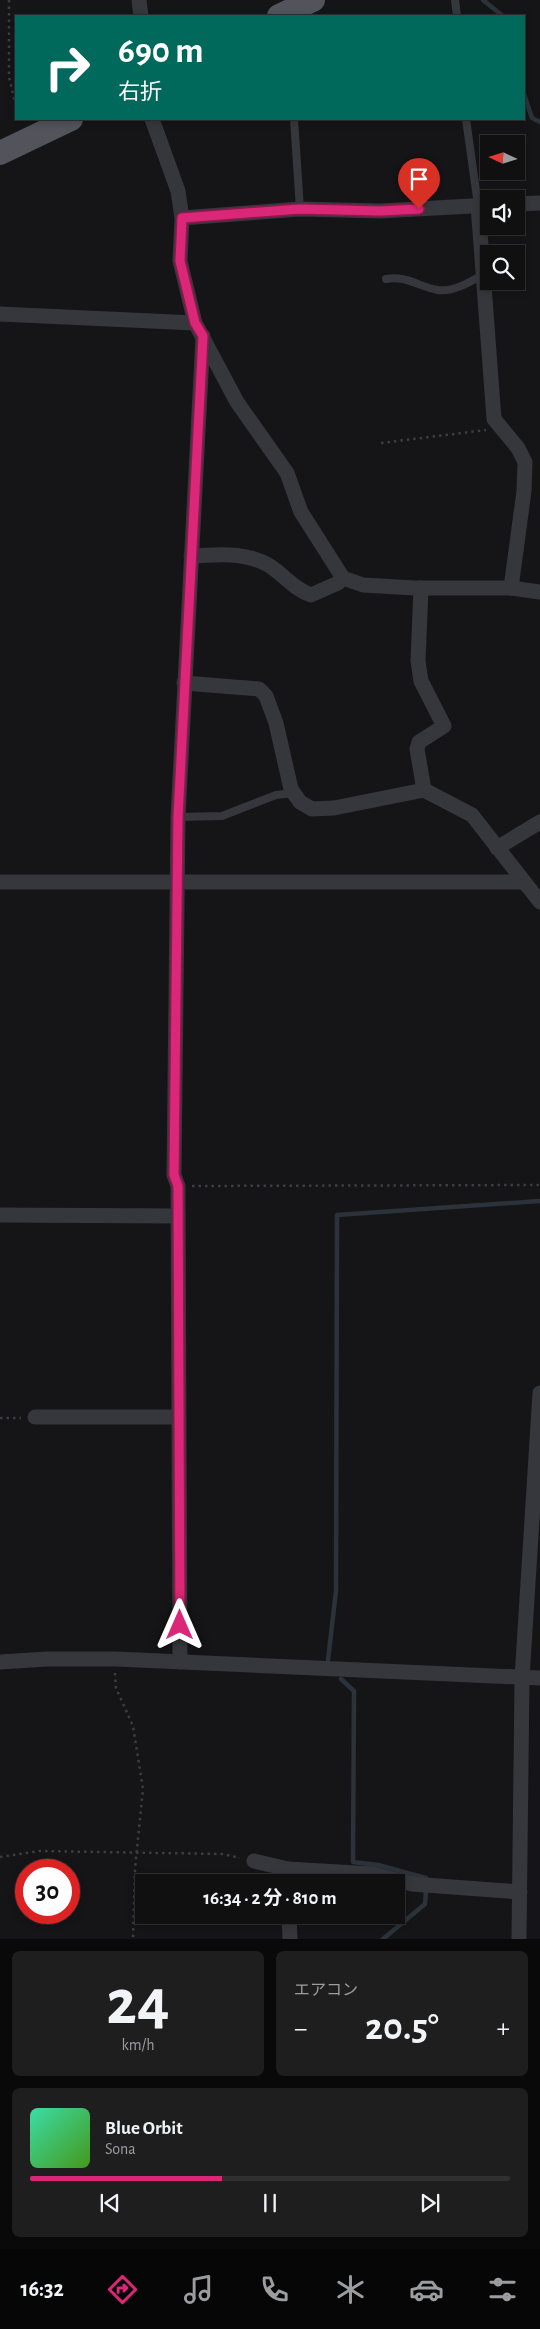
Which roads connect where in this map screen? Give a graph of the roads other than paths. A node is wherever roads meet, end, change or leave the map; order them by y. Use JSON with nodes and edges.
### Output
{"nodes":[{"id":1,"x":139,"y":0,"type":"edge"},
{"id":2,"x":313,"y":0,"type":"edge"},
{"id":3,"x":456,"y":0,"type":"edge"},
{"id":4,"x":141,"y":15,"type":"edge"},
{"id":5,"x":281,"y":15,"type":"edge"},
{"id":6,"x":457,"y":15,"type":"edge"},
{"id":7,"x":69,"y":120,"type":"edge"},
{"id":8,"x":152,"y":120,"type":"edge"},
{"id":9,"x":294,"y":120,"type":"edge"},
{"id":10,"x":466,"y":120,"type":"edge"},
{"id":11,"x":0,"y":153,"type":"edge"},
{"id":12,"x":480,"y":190,"type":"edge"},
{"id":13,"x":540,"y":203,"type":"edge"},
{"id":14,"x":525,"y":204,"type":"edge"},
{"id":15,"x":480,"y":205,"type":"edge"},
{"id":16,"x":300,"y":209,"type":"junction"},
{"id":17,"x":182,"y":218,"type":"junction"},
{"id":18,"x":480,"y":276,"type":"edge"},
{"id":19,"x":386,"y":279,"type":"dead end"},
{"id":20,"x":483,"y":290,"type":"edge"},
{"id":21,"x":0,"y":314,"type":"edge"},
{"id":22,"x":199,"y":330,"type":"junction"},
{"id":23,"x":191,"y":556,"type":"junction"},
{"id":24,"x":343,"y":578,"type":"junction"},
{"id":25,"x":421,"y":588,"type":"junction"},
{"id":26,"x":511,"y":588,"type":"junction"},
{"id":27,"x":540,"y":592,"type":"edge"},
{"id":28,"x":184,"y":683,"type":"junction"},
{"id":29,"x":424,"y":790,"type":"junction"},
{"id":30,"x":294,"y":793,"type":"junction"},
{"id":31,"x":178,"y":817,"type":"junction"},
{"id":32,"x":540,"y":822,"type":"edge"},
{"id":33,"x":497,"y":848,"type":"junction"},
{"id":34,"x":0,"y":882,"type":"edge"},
{"id":35,"x":523,"y":882,"type":"junction"},
{"id":36,"x":176,"y":883,"type":"junction"},
{"id":37,"x":540,"y":902,"type":"edge"},
{"id":38,"x":0,"y":1215,"type":"edge"},
{"id":39,"x":178,"y":1216,"type":"junction"},
{"id":40,"x":540,"y":1393,"type":"edge"},
{"id":41,"x":35,"y":1417,"type":"road end"},
{"id":42,"x":178,"y":1417,"type":"junction"},
{"id":43,"x":0,"y":1662,"type":"edge"},
{"id":44,"x":180,"y":1662,"type":"junction"},
{"id":45,"x":0,"y":1669,"type":"edge"},
{"id":46,"x":522,"y":1678,"type":"junction"},
{"id":47,"x":540,"y":1678,"type":"edge"},
{"id":48,"x":254,"y":1862,"type":"road end"},
{"id":49,"x":283,"y":1874,"type":"edge"},
{"id":50,"x":405,"y":1882,"type":"edge"},
{"id":51,"x":520,"y":1892,"type":"junction"},
{"id":52,"x":289,"y":1924,"type":"edge"},
{"id":53,"x":290,"y":1939,"type":"edge"},
{"id":54,"x":520,"y":1939,"type":"edge"}],
"edges":[{"from":1,"to":4,"type":"street"},
{"from":2,"to":5,"type":"main road"},
{"from":3,"to":6,"type":"lane"},
{"from":7,"to":11,"type":"main road"},
{"from":8,"to":17,"type":"street"},
{"from":9,"to":16,"type":"lane"},
{"from":10,"to":12,"type":"lane"},
{"from":13,"to":14,"type":"street"},
{"from":15,"to":16,"type":"street"},
{"from":16,"to":17,"type":"street"},
{"from":17,"to":22,"type":"street"},
{"from":18,"to":19,"type":"lane"},
{"from":20,"to":26,"type":"street"},
{"from":21,"to":22,"type":"street"},
{"from":22,"to":23,"type":"street"},
{"from":22,"to":24,"type":"street"},
{"from":23,"to":24,"type":"street"},
{"from":23,"to":28,"type":"street"},
{"from":24,"to":25,"type":"street"},
{"from":25,"to":26,"type":"street"},
{"from":25,"to":29,"type":"street"},
{"from":26,"to":27,"type":"street"},
{"from":28,"to":30,"type":"street"},
{"from":28,"to":31,"type":"street"},
{"from":29,"to":30,"type":"street"},
{"from":29,"to":33,"type":"street"},
{"from":30,"to":31,"type":"lane"},
{"from":31,"to":36,"type":"street"},
{"from":32,"to":33,"type":"street"},
{"from":33,"to":35,"type":"street"},
{"from":34,"to":36,"type":"street"},
{"from":35,"to":36,"type":"street"},
{"from":35,"to":37,"type":"street"},
{"from":36,"to":39,"type":"street"},
{"from":38,"to":39,"type":"street"},
{"from":39,"to":42,"type":"street"},
{"from":40,"to":46,"type":"street"},
{"from":41,"to":42,"type":"street"},
{"from":42,"to":44,"type":"street"},
{"from":43,"to":44,"type":"street"},
{"from":43,"to":45,"type":"street"},
{"from":44,"to":46,"type":"street"},
{"from":46,"to":47,"type":"street"},
{"from":46,"to":51,"type":"street"},
{"from":48,"to":49,"type":"street"},
{"from":50,"to":51,"type":"street"},
{"from":51,"to":54,"type":"street"},
{"from":52,"to":53,"type":"street"}]}
